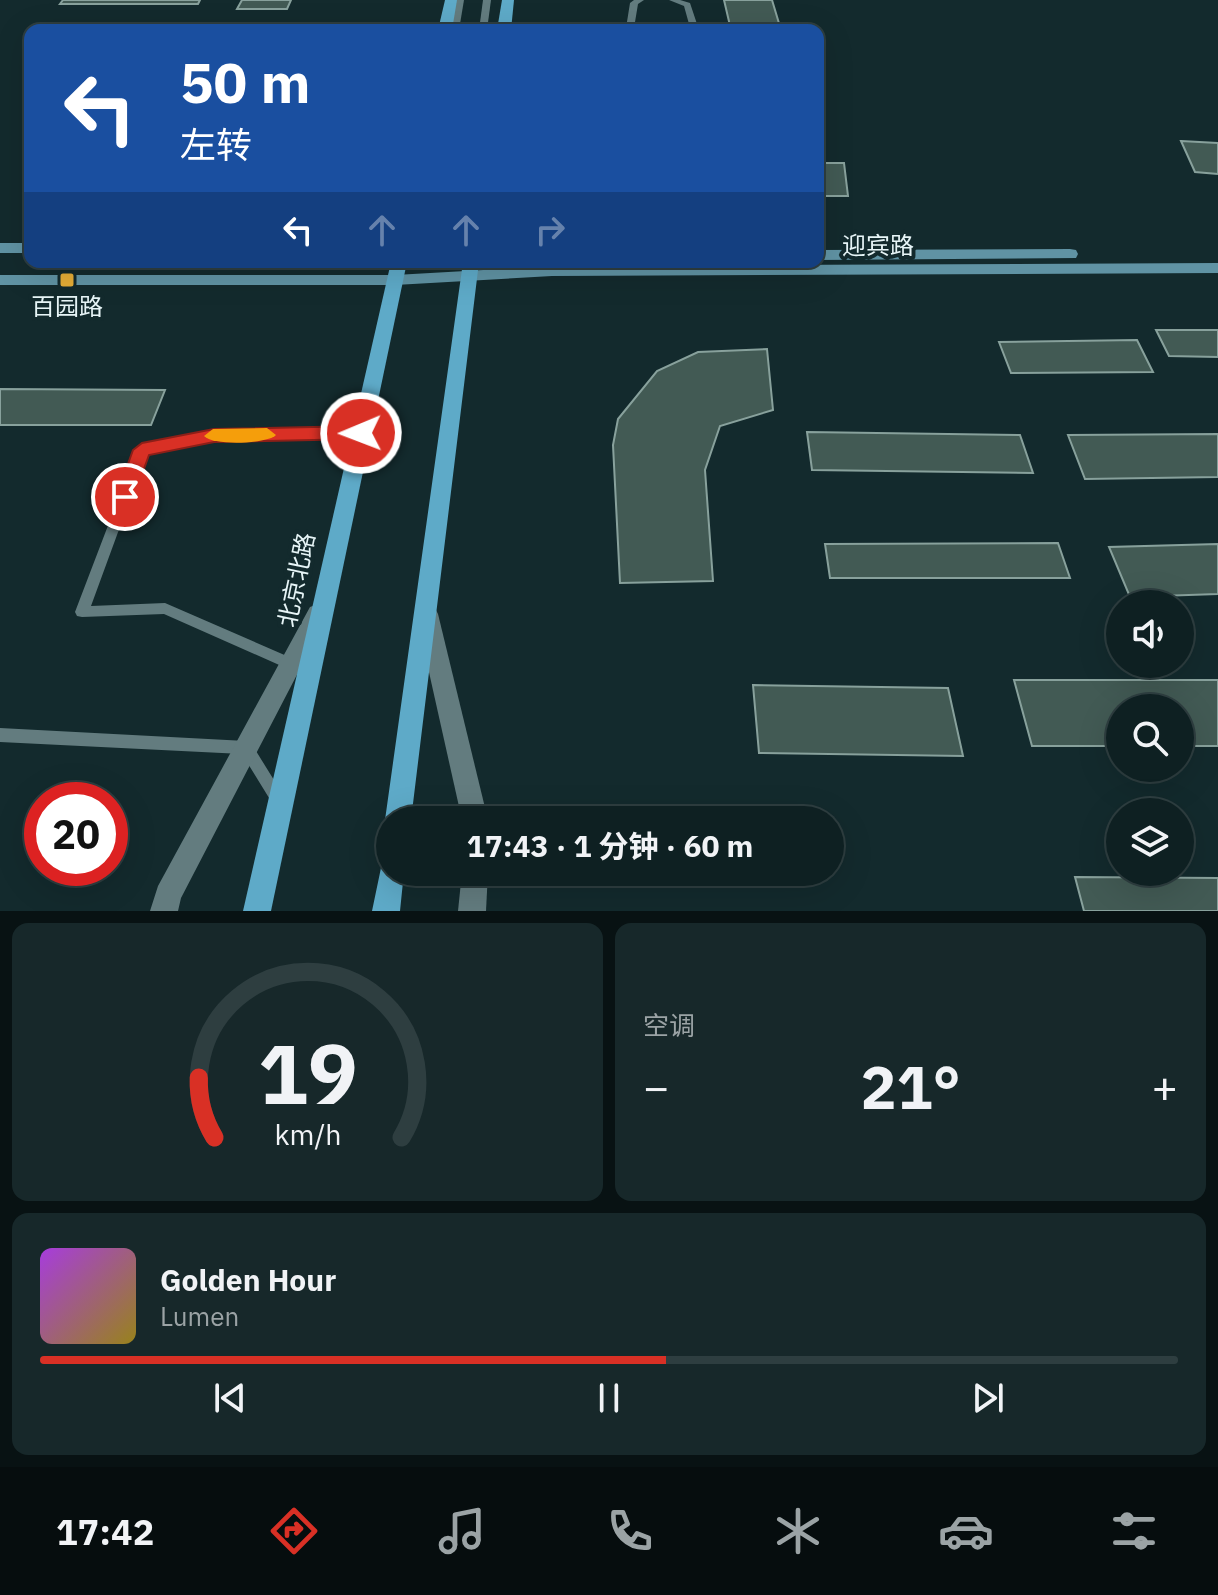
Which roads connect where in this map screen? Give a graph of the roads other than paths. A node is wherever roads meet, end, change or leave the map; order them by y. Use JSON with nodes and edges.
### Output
{"nodes":[{"id":1,"x":451,"y":0,"type":"edge"},
{"id":2,"x":460,"y":0,"type":"edge"},
{"id":3,"x":487,"y":0,"type":"edge"},
{"id":4,"x":508,"y":0,"type":"edge"},
{"id":5,"x":640,"y":0,"type":"edge"},
{"id":6,"x":673,"y":0,"type":"edge"},
{"id":7,"x":446,"y":24,"type":"edge"},
{"id":8,"x":456,"y":24,"type":"edge"},
{"id":9,"x":484,"y":24,"type":"edge"},
{"id":10,"x":505,"y":24,"type":"edge"},
{"id":11,"x":632,"y":24,"type":"edge"},
{"id":12,"x":693,"y":24,"type":"edge"},
{"id":13,"x":0,"y":248,"type":"edge"},
{"id":14,"x":24,"y":248,"type":"edge"},
{"id":15,"x":1218,"y":254,"type":"edge"},
{"id":16,"x":824,"y":255,"type":"edge"},
{"id":17,"x":1218,"y":268,"type":"edge"},
{"id":18,"x":470,"y":270,"type":"edge"},
{"id":19,"x":397,"y":271,"type":"edge"},
{"id":20,"x":0,"y":280,"type":"edge"},
{"id":21,"x":361,"y":433,"type":"junction"},
{"id":22,"x":322,"y":606,"type":"junction"},
{"id":23,"x":426,"y":608,"type":"junction"},
{"id":24,"x":291,"y":664,"type":"junction"},
{"id":25,"x":0,"y":735,"type":"edge"},
{"id":26,"x":246,"y":748,"type":"junction"},
{"id":27,"x":280,"y":802,"type":"junction"},
{"id":28,"x":400,"y":806,"type":"edge"},
{"id":29,"x":472,"y":806,"type":"edge"},
{"id":30,"x":389,"y":886,"type":"edge"},
{"id":31,"x":474,"y":886,"type":"edge"},
{"id":32,"x":164,"y":911,"type":"edge"},
{"id":33,"x":257,"y":911,"type":"edge"},
{"id":34,"x":386,"y":911,"type":"edge"},
{"id":35,"x":472,"y":911,"type":"edge"}],
"edges":[{"from":1,"to":7,"type":"main road"},
{"from":2,"to":8,"type":"lane"},
{"from":3,"to":9,"type":"lane"},
{"from":4,"to":10,"type":"main road"},
{"from":5,"to":11,"type":"lane"},
{"from":6,"to":12,"type":"lane"},
{"from":13,"to":14,"type":"main road"},
{"from":15,"to":16,"type":"main road","name":"迎宾路"},
{"from":17,"to":18,"type":"main road","name":"迎宾路"},
{"from":18,"to":19,"type":"main road","name":"迎宾路"},
{"from":18,"to":23,"type":"main road"},
{"from":19,"to":20,"type":"main road","name":"迎宾路"},
{"from":19,"to":21,"type":"main road","name":"北京北路"},
{"from":21,"to":22,"type":"main road","name":"北京北路"},
{"from":21,"to":24,"type":"lane"},
{"from":22,"to":24,"type":"street"},
{"from":22,"to":27,"type":"main road","name":"北京北路"},
{"from":23,"to":28,"type":"main road"},
{"from":23,"to":29,"type":"street"},
{"from":24,"to":26,"type":"street"},
{"from":25,"to":26,"type":"lane"},
{"from":26,"to":27,"type":"lane"},
{"from":26,"to":32,"type":"street"},
{"from":27,"to":33,"type":"main road","name":"北京北路"},
{"from":30,"to":34,"type":"main road"},
{"from":31,"to":35,"type":"street"}]}
